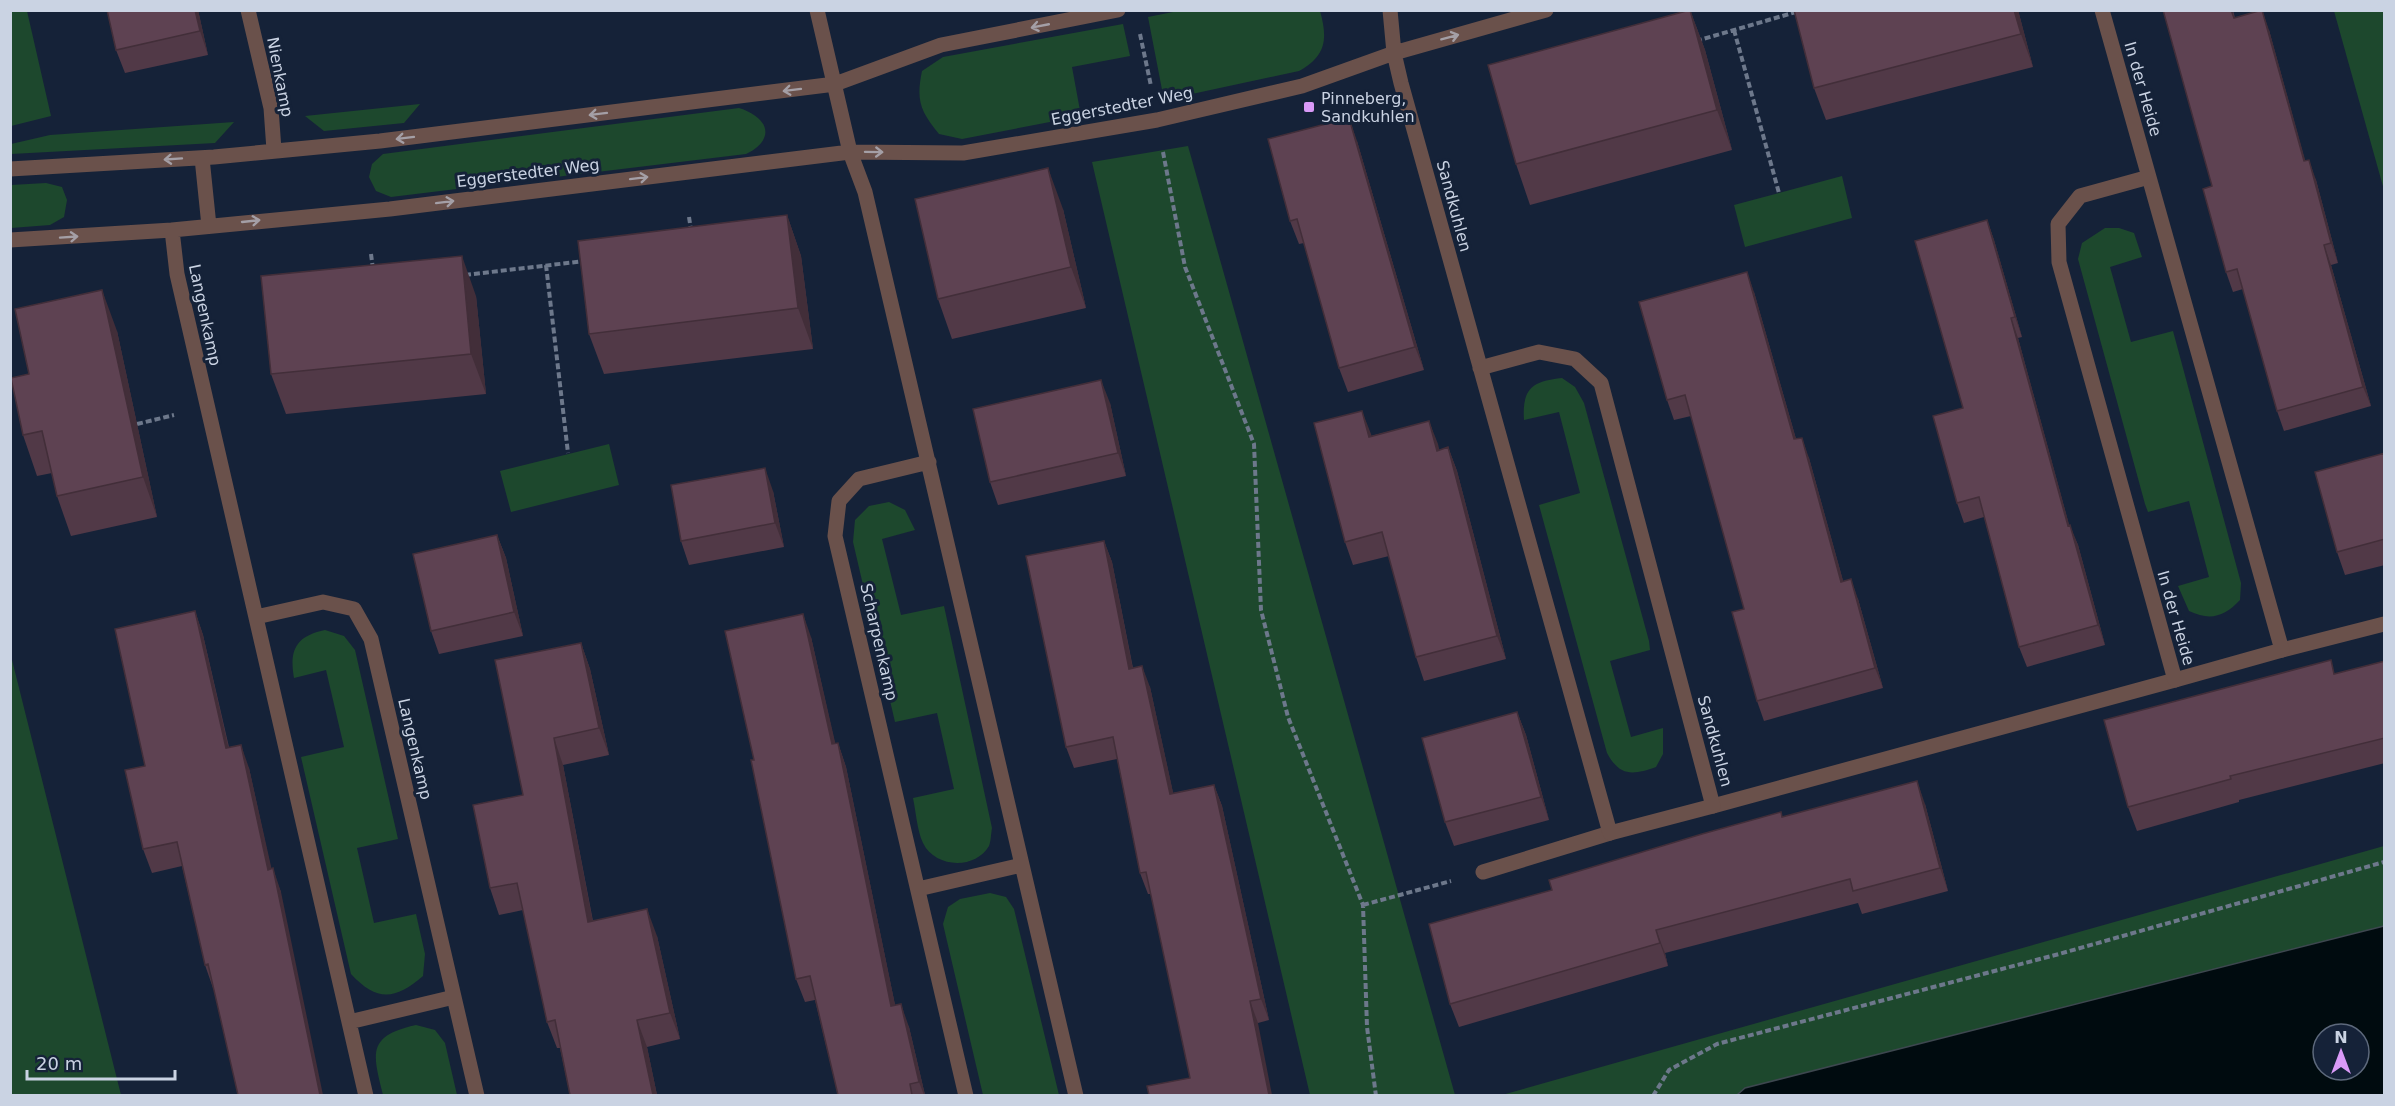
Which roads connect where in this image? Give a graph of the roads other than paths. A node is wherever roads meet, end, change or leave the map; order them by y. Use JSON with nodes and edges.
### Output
{"nodes":[{"id":1,"x":248,"y":10,"type":"edge"},
{"id":2,"x":817,"y":10,"type":"edge"},
{"id":3,"x":1118,"y":10,"type":"edge"},
{"id":4,"x":1390,"y":10,"type":"edge"},
{"id":5,"x":1546,"y":10,"type":"edge"},
{"id":6,"x":2102,"y":10,"type":"edge"},
{"id":7,"x":1394,"y":53,"type":"junction"},
{"id":8,"x":835,"y":84,"type":"junction"},
{"id":9,"x":274,"y":150,"type":"junction"},
{"id":10,"x":850,"y":152,"type":"junction"},
{"id":11,"x":202,"y":158,"type":"junction"},
{"id":12,"x":10,"y":169,"type":"edge"},
{"id":13,"x":2149,"y":177,"type":"junction"},
{"id":14,"x":209,"y":226,"type":"junction"},
{"id":15,"x":172,"y":230,"type":"junction"},
{"id":16,"x":10,"y":240,"type":"edge"},
{"id":17,"x":1480,"y":368,"type":"junction"},
{"id":18,"x":929,"y":462,"type":"junction"},
{"id":19,"x":256,"y":617,"type":"junction"},
{"id":20,"x":2385,"y":624,"type":"edge"},
{"id":21,"x":2282,"y":650,"type":"junction"},
{"id":22,"x":2175,"y":680,"type":"junction"},
{"id":23,"x":1713,"y":806,"type":"junction"},
{"id":24,"x":1611,"y":833,"type":"junction"},
{"id":25,"x":1022,"y":865,"type":"junction"},
{"id":26,"x":1483,"y":872,"type":"road end"},
{"id":27,"x":918,"y":889,"type":"junction"},
{"id":28,"x":454,"y":997,"type":"junction"},
{"id":29,"x":349,"y":1022,"type":"junction"},
{"id":30,"x":366,"y":1095,"type":"edge"},
{"id":31,"x":477,"y":1095,"type":"edge"},
{"id":32,"x":966,"y":1095,"type":"edge"},
{"id":33,"x":1076,"y":1095,"type":"edge"}],
"edges":[{"from":1,"to":9,"type":"street","name":"Nienkamp"},
{"from":2,"to":8,"type":"street"},
{"from":3,"to":8,"type":"street","one_way":true},
{"from":4,"to":7,"type":"street"},
{"from":7,"to":5,"type":"street","name":"Eggerstedter Weg","one_way":true},
{"from":6,"to":13,"type":"street","name":"In der Heide"},
{"from":10,"to":7,"type":"street","name":"Eggerstedter Weg","one_way":true},
{"from":7,"to":17,"type":"street","name":"Sandkuhlen"},
{"from":8,"to":9,"type":"street","one_way":true},
{"from":8,"to":10,"type":"street"},
{"from":9,"to":11,"type":"street"},
{"from":14,"to":10,"type":"street","name":"Eggerstedter Weg","one_way":true},
{"from":10,"to":18,"type":"street"},
{"from":11,"to":12,"type":"street","one_way":true},
{"from":11,"to":14,"type":"street"},
{"from":13,"to":21,"type":"street","name":"In der Heide"},
{"from":13,"to":22,"type":"street","name":"In der Heide"},
{"from":14,"to":15,"type":"street","name":"Eggerstedter Weg"},
{"from":16,"to":15,"type":"street","name":"Eggerstedter Weg","one_way":true},
{"from":15,"to":19,"type":"street","name":"Langenkamp"},
{"from":17,"to":23,"type":"street","name":"Sandkuhlen"},
{"from":17,"to":24,"type":"street","name":"Sandkuhlen"},
{"from":18,"to":25,"type":"street"},
{"from":18,"to":27,"type":"street","name":"Scharpenkamp"},
{"from":19,"to":28,"type":"street","name":"Langenkamp"},
{"from":19,"to":29,"type":"street","name":"Langenkamp"},
{"from":20,"to":21,"type":"street"},
{"from":21,"to":22,"type":"street","name":"In der Heide"},
{"from":22,"to":23,"type":"street"},
{"from":23,"to":24,"type":"street","name":"Sandkuhlen"},
{"from":24,"to":26,"type":"street"},
{"from":25,"to":27,"type":"street"},
{"from":25,"to":33,"type":"street"},
{"from":27,"to":32,"type":"street","name":"Scharpenkamp"},
{"from":28,"to":29,"type":"street"},
{"from":28,"to":31,"type":"street","name":"Langenkamp"},
{"from":29,"to":30,"type":"street","name":"Langenkamp"}]}
